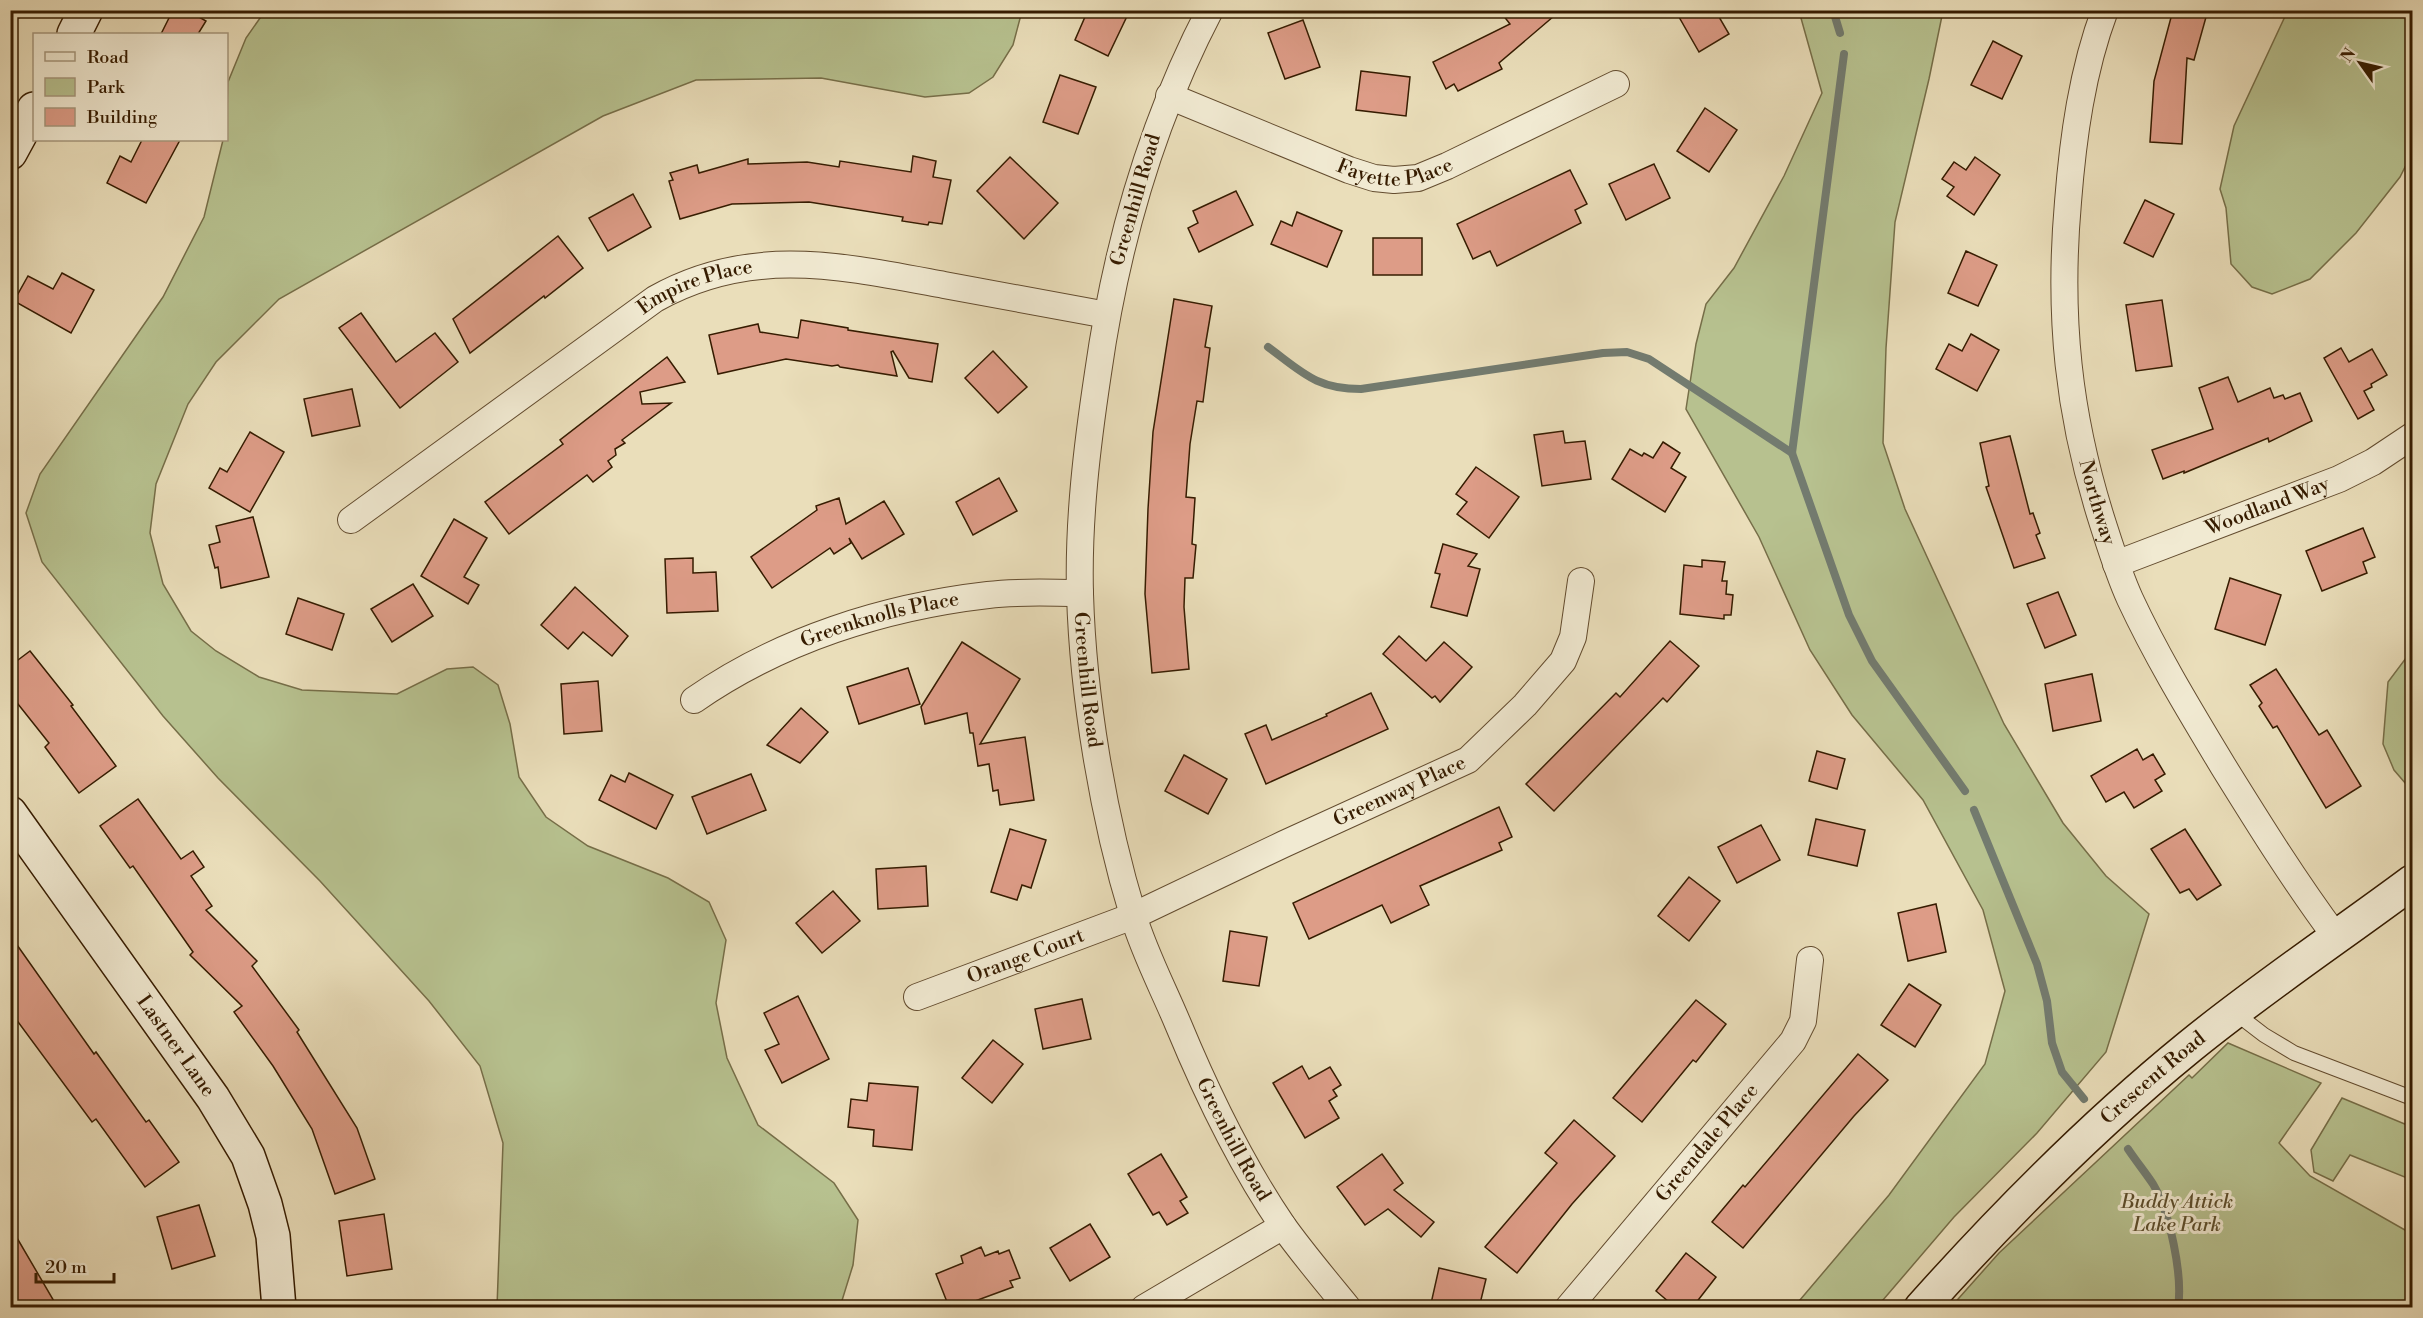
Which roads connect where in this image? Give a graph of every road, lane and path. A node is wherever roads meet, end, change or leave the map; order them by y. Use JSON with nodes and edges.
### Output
{"nodes":[{"id":1,"x":87,"y":10,"type":"edge"},
{"id":2,"x":1210,"y":10,"type":"edge"},
{"id":3,"x":2105,"y":10,"type":"edge"},
{"id":4,"x":75,"y":33,"type":"edge"},
{"id":5,"x":1616,"y":84,"type":"dead end"},
{"id":6,"x":1169,"y":96,"type":"junction"},
{"id":7,"x":33,"y":111,"type":"edge"},
{"id":8,"x":10,"y":153,"type":"edge"},
{"id":9,"x":1107,"y":315,"type":"junction"},
{"id":10,"x":2412,"y":436,"type":"edge"},
{"id":11,"x":351,"y":520,"type":"dead end"},
{"id":12,"x":2116,"y":564,"type":"junction"},
{"id":13,"x":1581,"y":581,"type":"dead end"},
{"id":14,"x":1080,"y":593,"type":"junction"},
{"id":15,"x":694,"y":700,"type":"dead end"},
{"id":16,"x":10,"y":813,"type":"edge"},
{"id":17,"x":2412,"y":882,"type":"edge"},
{"id":18,"x":1133,"y":916,"type":"junction"},
{"id":19,"x":2336,"y":937,"type":"junction"},
{"id":20,"x":1810,"y":960,"type":"dead end"},
{"id":21,"x":917,"y":997,"type":"dead end"},
{"id":22,"x":2234,"y":1012,"type":"junction"},
{"id":23,"x":2412,"y":1098,"type":"edge"},
{"id":24,"x":1283,"y":1226,"type":"junction"},
{"id":25,"x":279,"y":1308,"type":"edge"},
{"id":26,"x":1144,"y":1308,"type":"edge"},
{"id":27,"x":1348,"y":1308,"type":"edge"},
{"id":28,"x":1568,"y":1308,"type":"edge"},
{"id":29,"x":1921,"y":1308,"type":"edge"}],
"edges":[{"from":1,"to":4,"type":"street"},
{"from":2,"to":6,"type":"street","name":"Greenhill Road"},
{"from":3,"to":12,"type":"street","name":"Northway"},
{"from":5,"to":6,"type":"street","name":"Fayette Place"},
{"from":6,"to":9,"type":"street","name":"Greenhill Road"},
{"from":7,"to":8,"type":"street"},
{"from":9,"to":11,"type":"street","name":"Empire Place"},
{"from":9,"to":14,"type":"street","name":"Greenhill Road"},
{"from":10,"to":12,"type":"street","name":"Woodland Way"},
{"from":12,"to":19,"type":"street","name":"Northway"},
{"from":13,"to":18,"type":"street","name":"Greenway Place"},
{"from":14,"to":15,"type":"street","name":"Greenknolls Place"},
{"from":14,"to":18,"type":"street","name":"Greenhill Road"},
{"from":16,"to":25,"type":"street","name":"Lastner Lane"},
{"from":17,"to":19,"type":"street","name":"Crescent Road"},
{"from":18,"to":21,"type":"street","name":"Orange Court"},
{"from":18,"to":24,"type":"street","name":"Greenhill Road"},
{"from":19,"to":22,"type":"street","name":"Crescent Road"},
{"from":20,"to":28,"type":"street","name":"Greendale Place"},
{"from":22,"to":23,"type":"lane"},
{"from":22,"to":29,"type":"street","name":"Crescent Road"},
{"from":24,"to":26,"type":"street"},
{"from":24,"to":27,"type":"street","name":"Greenhill Road"}]}
